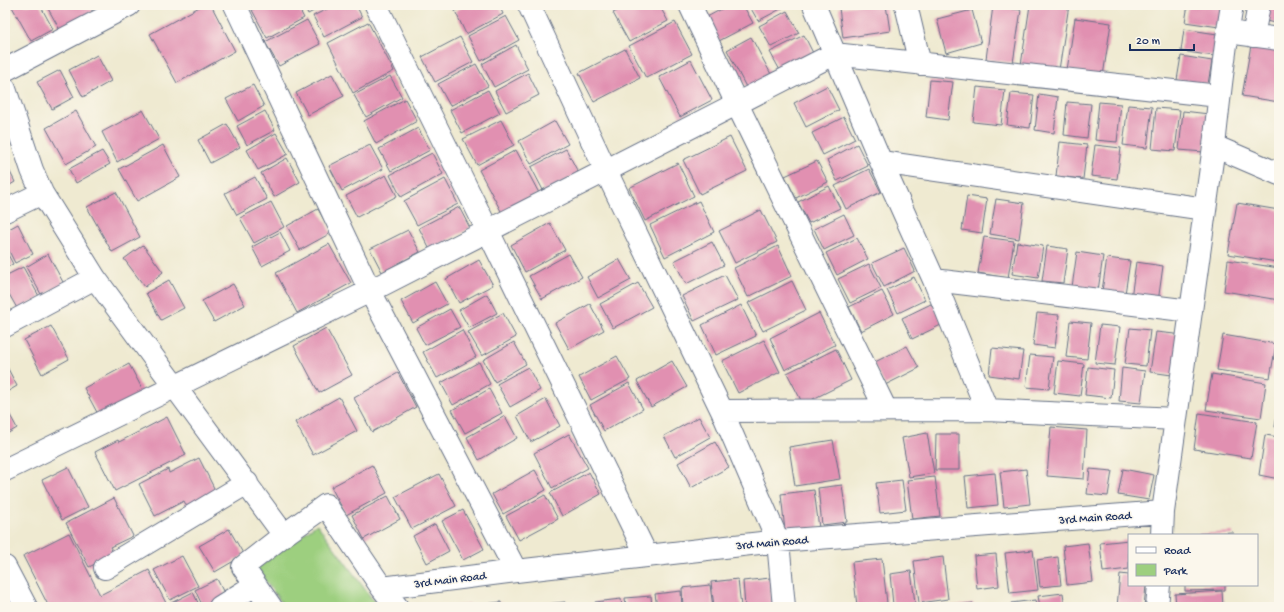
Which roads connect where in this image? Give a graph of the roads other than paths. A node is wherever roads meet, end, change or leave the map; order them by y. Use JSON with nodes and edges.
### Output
{"nodes":[{"id":1,"x":129,"y":5,"type":"edge"},
{"id":2,"x":235,"y":5,"type":"edge"},
{"id":3,"x":376,"y":5,"type":"edge"},
{"id":4,"x":529,"y":5,"type":"edge"},
{"id":5,"x":690,"y":5,"type":"edge"},
{"id":6,"x":814,"y":5,"type":"edge"},
{"id":7,"x":906,"y":5,"type":"edge"},
{"id":8,"x":1232,"y":5,"type":"edge"},
{"id":9,"x":1259,"y":5,"type":"edge"},
{"id":10,"x":1228,"y":32,"type":"junction"},
{"id":11,"x":1253,"y":36,"type":"junction"},
{"id":12,"x":1279,"y":39,"type":"edge"},
{"id":13,"x":834,"y":54,"type":"junction"},
{"id":14,"x":920,"y":64,"type":"junction"},
{"id":15,"x":5,"y":70,"type":"edge"},
{"id":16,"x":5,"y":89,"type":"edge"},
{"id":17,"x":1219,"y":96,"type":"junction"},
{"id":18,"x":737,"y":104,"type":"junction"},
{"id":19,"x":1214,"y":146,"type":"junction"},
{"id":20,"x":881,"y":162,"type":"junction"},
{"id":21,"x":606,"y":171,"type":"junction"},
{"id":22,"x":1279,"y":174,"type":"edge"},
{"id":23,"x":42,"y":193,"type":"junction"},
{"id":24,"x":1205,"y":209,"type":"junction"},
{"id":25,"x":5,"y":211,"type":"edge"},
{"id":26,"x":488,"y":231,"type":"junction"},
{"id":27,"x":95,"y":278,"type":"junction"},
{"id":28,"x":934,"y":280,"type":"junction"},
{"id":29,"x":370,"y":291,"type":"junction"},
{"id":30,"x":1191,"y":311,"type":"junction"},
{"id":31,"x":5,"y":326,"type":"edge"},
{"id":32,"x":176,"y":386,"type":"junction"},
{"id":33,"x":886,"y":410,"type":"junction"},
{"id":34,"x":987,"y":410,"type":"junction"},
{"id":35,"x":722,"y":411,"type":"junction"},
{"id":36,"x":1176,"y":419,"type":"junction"},
{"id":37,"x":5,"y":470,"type":"edge"},
{"id":38,"x":247,"y":483,"type":"junction"},
{"id":39,"x":1163,"y":512,"type":"junction"},
{"id":40,"x":1162,"y":534,"type":"edge"},
{"id":41,"x":284,"y":535,"type":"junction"},
{"id":42,"x":778,"y":541,"type":"junction"},
{"id":43,"x":647,"y":556,"type":"junction"},
{"id":44,"x":5,"y":567,"type":"edge"},
{"id":45,"x":105,"y":568,"type":"dead end"},
{"id":46,"x":516,"y":570,"type":"junction"},
{"id":47,"x":255,"y":585,"type":"junction"},
{"id":48,"x":1159,"y":586,"type":"edge"},
{"id":49,"x":382,"y":588,"type":"junction"},
{"id":50,"x":26,"y":607,"type":"edge"},
{"id":51,"x":220,"y":607,"type":"edge"},
{"id":52,"x":271,"y":607,"type":"edge"},
{"id":53,"x":397,"y":607,"type":"edge"},
{"id":54,"x":784,"y":607,"type":"edge"},
{"id":55,"x":1157,"y":607,"type":"edge"}],
"edges":[{"from":1,"to":15,"type":"street"},
{"from":2,"to":29,"type":"street"},
{"from":3,"to":26,"type":"street"},
{"from":4,"to":21,"type":"street"},
{"from":5,"to":18,"type":"street"},
{"from":6,"to":13,"type":"street"},
{"from":7,"to":14,"type":"street"},
{"from":8,"to":10,"type":"street"},
{"from":9,"to":11,"type":"street"},
{"from":10,"to":11,"type":"street"},
{"from":10,"to":17,"type":"street"},
{"from":11,"to":12,"type":"street"},
{"from":13,"to":14,"type":"street"},
{"from":13,"to":18,"type":"street"},
{"from":13,"to":20,"type":"street"},
{"from":14,"to":17,"type":"street"},
{"from":16,"to":23,"type":"street"},
{"from":17,"to":19,"type":"street"},
{"from":18,"to":21,"type":"street"},
{"from":18,"to":33,"type":"street"},
{"from":19,"to":22,"type":"street"},
{"from":19,"to":24,"type":"street"},
{"from":20,"to":24,"type":"street"},
{"from":20,"to":28,"type":"street"},
{"from":21,"to":26,"type":"street"},
{"from":21,"to":35,"type":"street"},
{"from":23,"to":25,"type":"street"},
{"from":23,"to":27,"type":"street"},
{"from":24,"to":30,"type":"street"},
{"from":26,"to":29,"type":"street"},
{"from":26,"to":43,"type":"street"},
{"from":27,"to":31,"type":"street"},
{"from":27,"to":32,"type":"street"},
{"from":28,"to":30,"type":"street"},
{"from":28,"to":34,"type":"street"},
{"from":29,"to":32,"type":"street"},
{"from":29,"to":46,"type":"street"},
{"from":30,"to":36,"type":"street"},
{"from":32,"to":37,"type":"street"},
{"from":32,"to":38,"type":"street"},
{"from":33,"to":34,"type":"street"},
{"from":33,"to":35,"type":"street"},
{"from":34,"to":36,"type":"street"},
{"from":35,"to":42,"type":"street"},
{"from":36,"to":39,"type":"street"},
{"from":38,"to":41,"type":"street"},
{"from":38,"to":45,"type":"street"},
{"from":39,"to":40,"type":"street"},
{"from":39,"to":42,"type":"street","name":"3rd Main Road"},
{"from":41,"to":47,"type":"street"},
{"from":41,"to":49,"type":"street"},
{"from":42,"to":43,"type":"street","name":"3rd Main Road"},
{"from":42,"to":54,"type":"street"},
{"from":43,"to":46,"type":"street","name":"3rd Main Road"},
{"from":44,"to":50,"type":"street"},
{"from":46,"to":49,"type":"street","name":"3rd Main Road"},
{"from":47,"to":51,"type":"street"},
{"from":47,"to":52,"type":"street"},
{"from":48,"to":55,"type":"street"},
{"from":49,"to":53,"type":"street"}]}
